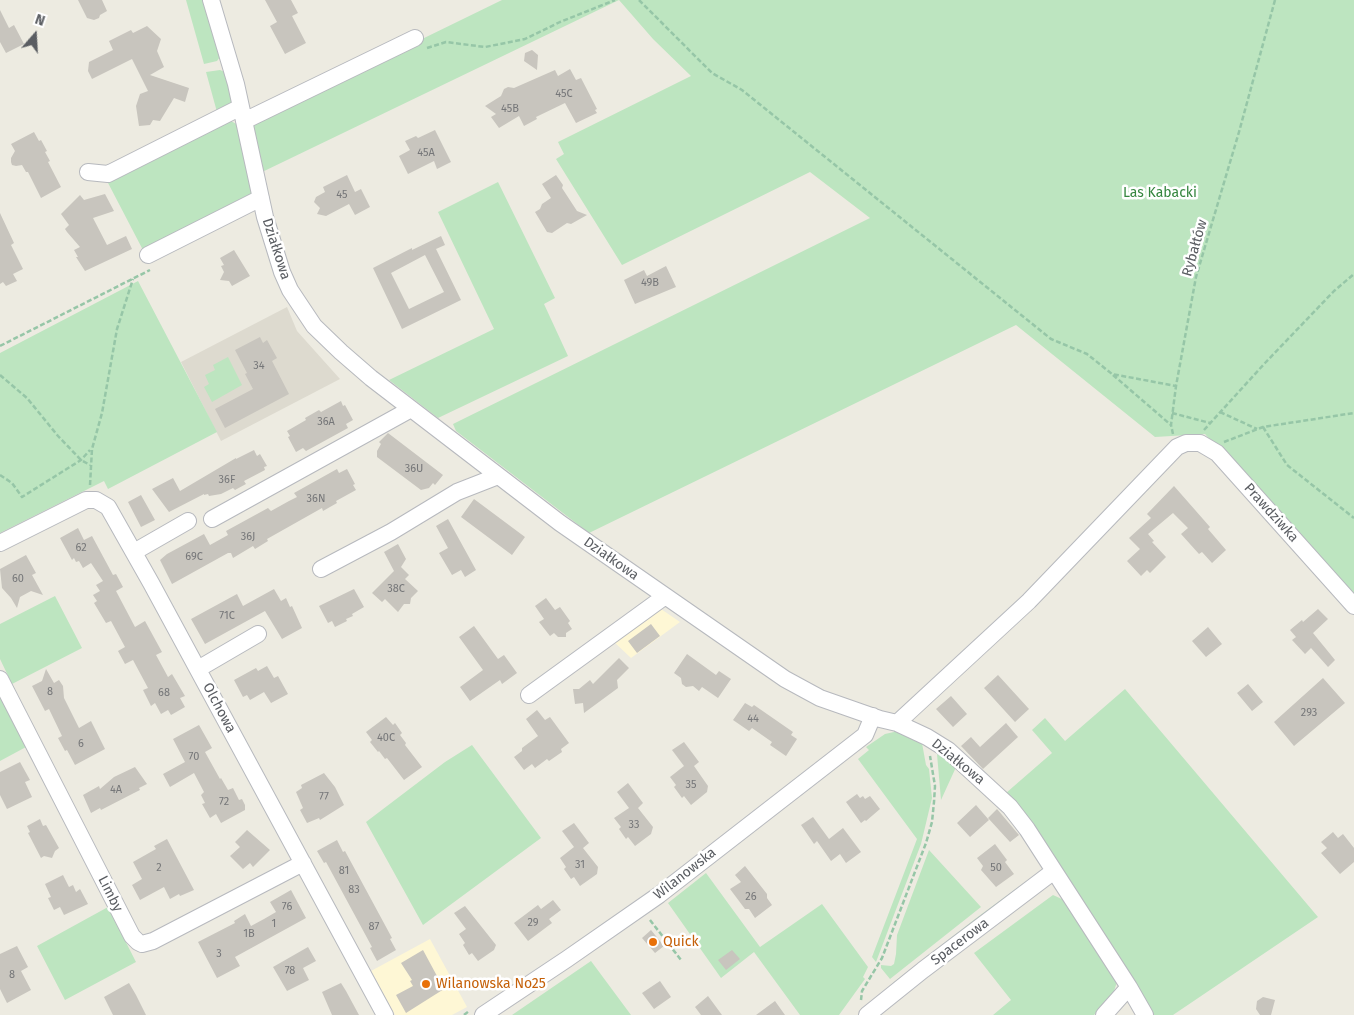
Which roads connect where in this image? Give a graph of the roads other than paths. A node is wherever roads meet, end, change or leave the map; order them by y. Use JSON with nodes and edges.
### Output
{"nodes":[{"id":1,"x":210,"y":0,"type":"edge"},
{"id":2,"x":417,"y":44,"type":"road end"},
{"id":3,"x":242,"y":114,"type":"junction"},
{"id":4,"x":88,"y":172,"type":"dead end"},
{"id":5,"x":261,"y":198,"type":"junction"},
{"id":6,"x":153,"y":260,"type":"road end"},
{"id":7,"x":411,"y":409,"type":"junction"},
{"id":8,"x":498,"y":476,"type":"junction"},
{"id":9,"x":212,"y":519,"type":"dead end"},
{"id":10,"x":188,"y":521,"type":"dead end"},
{"id":11,"x":0,"y":543,"type":"edge"},
{"id":12,"x":134,"y":552,"type":"junction"},
{"id":13,"x":321,"y":569,"type":"dead end"},
{"id":14,"x":664,"y":596,"type":"junction"},
{"id":15,"x":1354,"y":606,"type":"edge"},
{"id":16,"x":258,"y":634,"type":"dead end"},
{"id":17,"x":198,"y":669,"type":"junction"},
{"id":18,"x":0,"y":679,"type":"edge"},
{"id":19,"x":529,"y":695,"type":"dead end"},
{"id":20,"x":873,"y":716,"type":"junction"},
{"id":21,"x":897,"y":723,"type":"junction"},
{"id":22,"x":303,"y":863,"type":"junction"},
{"id":23,"x":1054,"y":871,"type":"junction"},
{"id":24,"x":1129,"y":986,"type":"junction"},
{"id":25,"x":865,"y":1010,"type":"edge"},
{"id":26,"x":385,"y":1015,"type":"edge"},
{"id":27,"x":482,"y":1015,"type":"edge"},
{"id":28,"x":1104,"y":1015,"type":"edge"},
{"id":29,"x":1145,"y":1015,"type":"edge"}],
"edges":[{"from":1,"to":3,"type":"street","name":"Działkowa"},
{"from":2,"to":3,"type":"street"},
{"from":3,"to":4,"type":"street"},
{"from":3,"to":5,"type":"street","name":"Działkowa"},
{"from":5,"to":6,"type":"street"},
{"from":5,"to":7,"type":"street","name":"Działkowa"},
{"from":7,"to":8,"type":"street","name":"Działkowa"},
{"from":7,"to":9,"type":"street"},
{"from":8,"to":13,"type":"street"},
{"from":8,"to":14,"type":"street","name":"Działkowa"},
{"from":10,"to":12,"type":"street"},
{"from":11,"to":12,"type":"street","name":"Olchowa"},
{"from":12,"to":17,"type":"street","name":"Olchowa"},
{"from":14,"to":19,"type":"street"},
{"from":14,"to":20,"type":"street","name":"Działkowa"},
{"from":15,"to":21,"type":"street","name":"Prawdziwka"},
{"from":16,"to":17,"type":"street"},
{"from":17,"to":22,"type":"street","name":"Olchowa"},
{"from":18,"to":22,"type":"street","name":"Limby"},
{"from":20,"to":21,"type":"street","name":"Działkowa"},
{"from":20,"to":27,"type":"street","name":"Wilanowska"},
{"from":21,"to":23,"type":"street","name":"Działkowa"},
{"from":22,"to":26,"type":"street","name":"Olchowa"},
{"from":23,"to":24,"type":"street","name":"Działkowa"},
{"from":23,"to":25,"type":"street","name":"Spacerowa"},
{"from":24,"to":28,"type":"street"},
{"from":24,"to":29,"type":"street","name":"Działkowa"}]}
